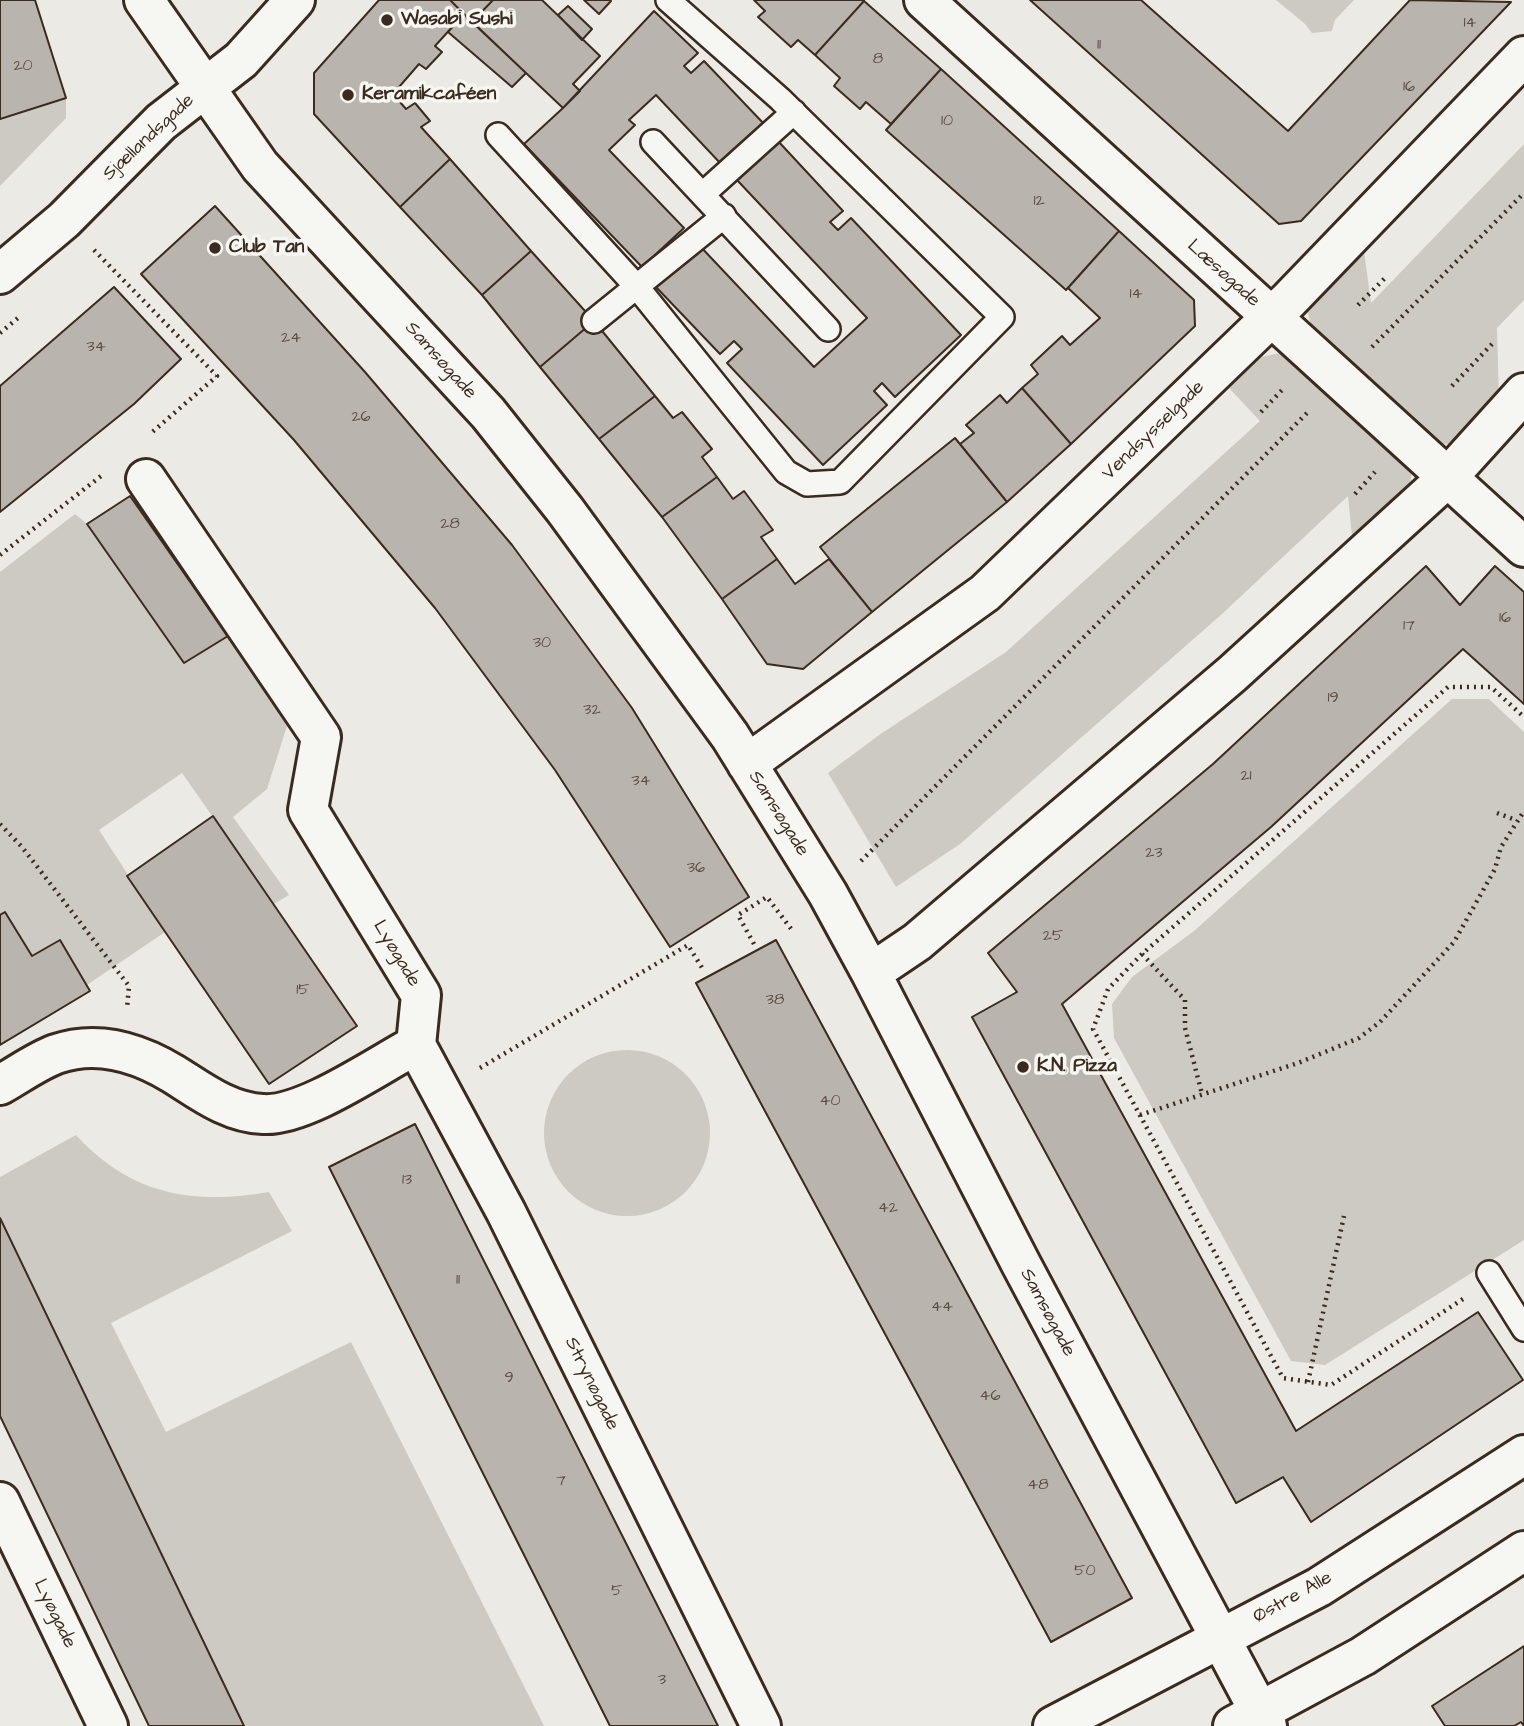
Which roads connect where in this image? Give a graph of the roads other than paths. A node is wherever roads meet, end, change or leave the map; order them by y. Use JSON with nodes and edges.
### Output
{"nodes":[{"id":1,"x":144,"y":0,"type":"edge"},
{"id":2,"x":295,"y":0,"type":"edge"},
{"id":3,"x":668,"y":0,"type":"edge"},
{"id":4,"x":924,"y":0,"type":"edge"},
{"id":5,"x":1524,"y":56,"type":"edge"},
{"id":6,"x":204,"y":87,"type":"junction"},
{"id":7,"x":794,"y":112,"type":"junction"},
{"id":8,"x":498,"y":135,"type":"dead end"},
{"id":9,"x":653,"y":142,"type":"dead end"},
{"id":10,"x":703,"y":194,"type":"junction"},
{"id":11,"x":724,"y":216,"type":"junction"},
{"id":12,"x":0,"y":274,"type":"edge"},
{"id":13,"x":636,"y":287,"type":"junction"},
{"id":14,"x":1270,"y":317,"type":"junction"},
{"id":15,"x":594,"y":321,"type":"dead end"},
{"id":16,"x":828,"y":329,"type":"dead end"},
{"id":17,"x":1524,"y":393,"type":"edge"},
{"id":18,"x":146,"y":478,"type":"dead end"},
{"id":19,"x":1447,"y":478,"type":"junction"},
{"id":20,"x":1524,"y":547,"type":"edge"},
{"id":21,"x":747,"y":764,"type":"junction"},
{"id":22,"x":871,"y":973,"type":"junction"},
{"id":23,"x":416,"y":1045,"type":"junction"},
{"id":24,"x":0,"y":1084,"type":"edge"},
{"id":25,"x":1489,"y":1273,"type":"road end"},
{"id":26,"x":1524,"y":1329,"type":"edge"},
{"id":27,"x":1524,"y":1455,"type":"edge"},
{"id":28,"x":0,"y":1502,"type":"edge"},
{"id":29,"x":1524,"y":1551,"type":"edge"},
{"id":30,"x":1217,"y":1637,"type":"junction"},
{"id":31,"x":1253,"y":1721,"type":"edge"},
{"id":32,"x":108,"y":1726,"type":"edge"},
{"id":33,"x":761,"y":1726,"type":"edge"},
{"id":34,"x":1054,"y":1726,"type":"edge"}],
"edges":[{"from":1,"to":6,"type":"street","name":"Samsøgade"},
{"from":2,"to":6,"type":"street","name":"Sjællandsgade"},
{"from":3,"to":7,"type":"lane"},
{"from":4,"to":14,"type":"street","name":"Læsøgade"},
{"from":5,"to":14,"type":"street","name":"Vendsysselgade"},
{"from":6,"to":12,"type":"street","name":"Sjællandsgade"},
{"from":6,"to":21,"type":"street","name":"Samsøgade"},
{"from":7,"to":10,"type":"lane"},
{"from":7,"to":13,"type":"lane"},
{"from":8,"to":13,"type":"lane"},
{"from":9,"to":10,"type":"lane"},
{"from":10,"to":11,"type":"lane"},
{"from":11,"to":13,"type":"lane"},
{"from":11,"to":16,"type":"lane"},
{"from":13,"to":15,"type":"lane"},
{"from":14,"to":19,"type":"street","name":"Læsøgade"},
{"from":14,"to":21,"type":"street","name":"Vendsysselgade"},
{"from":17,"to":19,"type":"street"},
{"from":18,"to":23,"type":"street","name":"Lyøgade"},
{"from":19,"to":20,"type":"street","name":"Læsøgade"},
{"from":19,"to":22,"type":"street"},
{"from":21,"to":22,"type":"street","name":"Samsøgade"},
{"from":22,"to":30,"type":"street","name":"Samsøgade"},
{"from":23,"to":24,"type":"street"},
{"from":23,"to":33,"type":"street","name":"Strynøgade"},
{"from":25,"to":26,"type":"lane"},
{"from":27,"to":30,"type":"street","name":"Østre Alle"},
{"from":28,"to":32,"type":"street","name":"Lyøgade"},
{"from":29,"to":31,"type":"street"},
{"from":30,"to":31,"type":"street","name":"Samsøgade"},
{"from":30,"to":34,"type":"street","name":"Østre Alle"}]}
